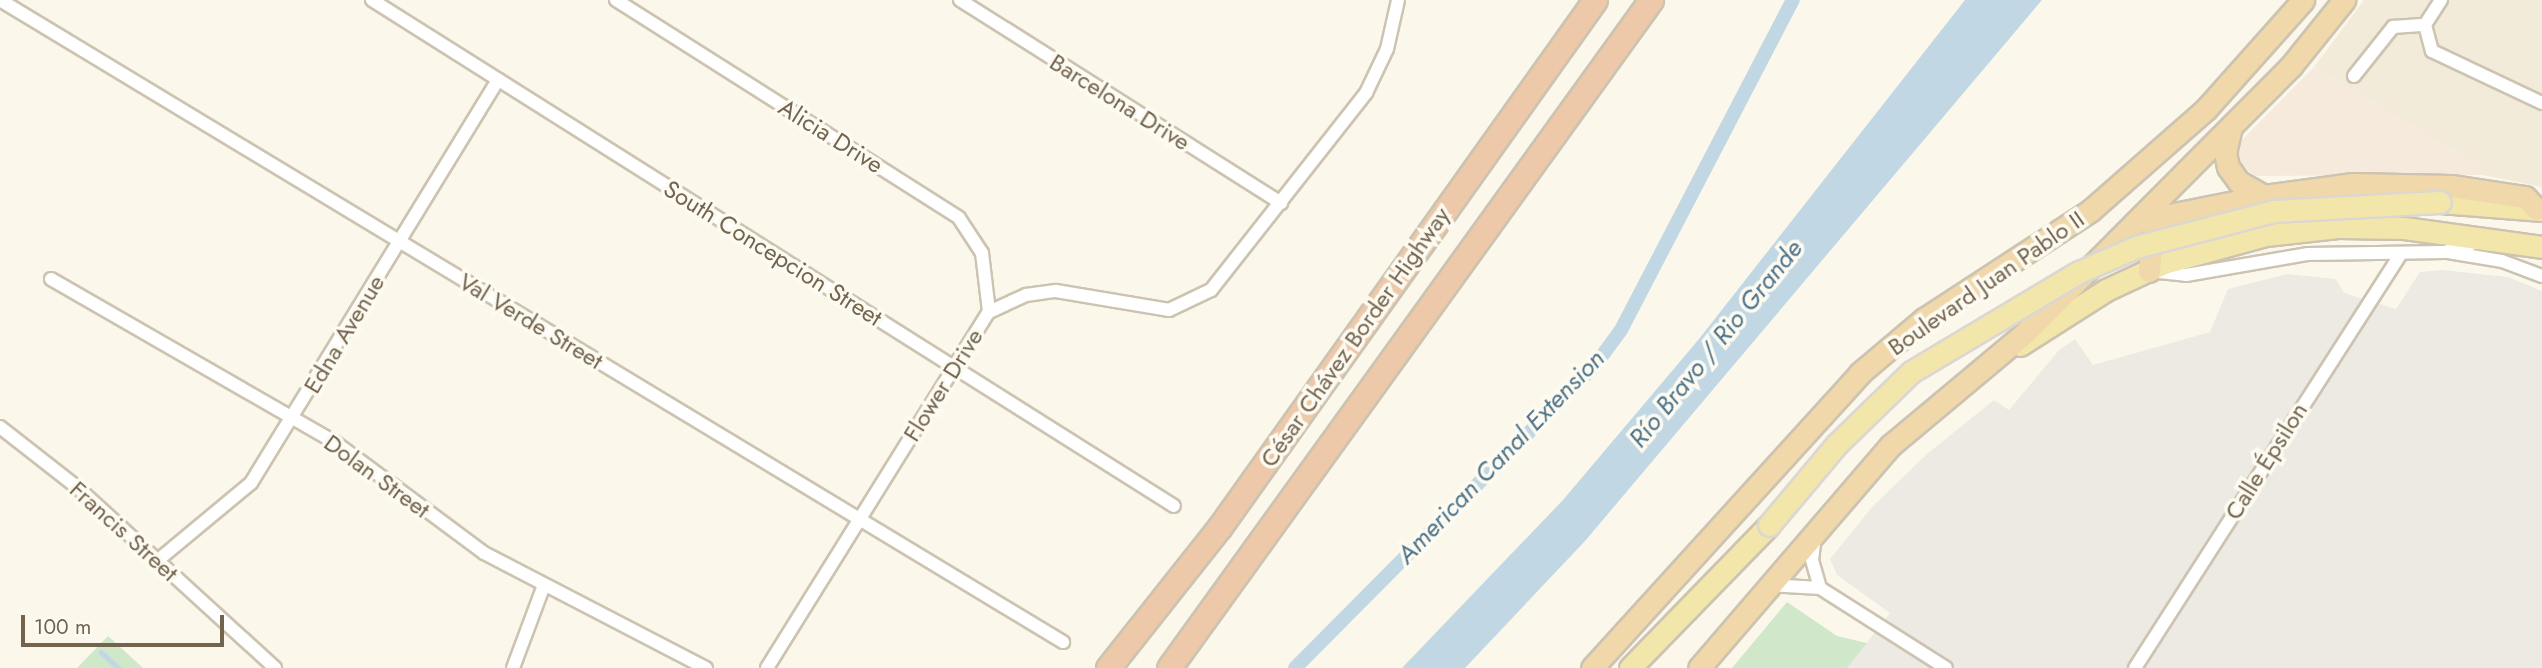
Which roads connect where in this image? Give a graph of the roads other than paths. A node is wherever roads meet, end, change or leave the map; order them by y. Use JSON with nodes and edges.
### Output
{"nodes":[{"id":1,"x":0,"y":0,"type":"edge"},
{"id":2,"x":372,"y":0,"type":"edge"},
{"id":3,"x":616,"y":0,"type":"edge"},
{"id":4,"x":960,"y":0,"type":"edge"},
{"id":5,"x":1398,"y":0,"type":"edge"},
{"id":6,"x":1595,"y":0,"type":"edge"},
{"id":7,"x":1651,"y":0,"type":"edge"},
{"id":8,"x":2303,"y":0,"type":"edge"},
{"id":9,"x":2344,"y":0,"type":"edge"},
{"id":10,"x":2441,"y":0,"type":"edge"},
{"id":11,"x":2425,"y":25,"type":"junction"},
{"id":12,"x":2354,"y":76,"type":"dead end"},
{"id":13,"x":498,"y":80,"type":"junction"},
{"id":14,"x":2542,"y":103,"type":"edge"},
{"id":15,"x":2232,"y":124,"type":"junction"},
{"id":16,"x":2264,"y":196,"type":"junction"},
{"id":17,"x":1280,"y":203,"type":"junction"},
{"id":18,"x":2539,"y":210,"type":"edge"},
{"id":19,"x":2490,"y":237,"type":"junction"},
{"id":20,"x":399,"y":241,"type":"junction"},
{"id":21,"x":2542,"y":247,"type":"edge"},
{"id":22,"x":2445,"y":252,"type":"junction"},
{"id":23,"x":2400,"y":256,"type":"junction"},
{"id":24,"x":2149,"y":271,"type":"junction"},
{"id":25,"x":2542,"y":276,"type":"edge"},
{"id":26,"x":51,"y":279,"type":"dead end"},
{"id":27,"x":989,"y":312,"type":"junction"},
{"id":28,"x":1994,"y":362,"type":"junction"},
{"id":29,"x":953,"y":368,"type":"junction"},
{"id":30,"x":294,"y":419,"type":"junction"},
{"id":31,"x":0,"y":427,"type":"edge"},
{"id":32,"x":1174,"y":506,"type":"dead end"},
{"id":33,"x":860,"y":521,"type":"junction"},
{"id":34,"x":1817,"y":526,"type":"junction"},
{"id":35,"x":157,"y":561,"type":"junction"},
{"id":36,"x":544,"y":585,"type":"junction"},
{"id":37,"x":1767,"y":585,"type":"junction"},
{"id":38,"x":1820,"y":588,"type":"junction"},
{"id":39,"x":1063,"y":642,"type":"dead end"},
{"id":40,"x":275,"y":668,"type":"edge"},
{"id":41,"x":513,"y":668,"type":"edge"},
{"id":42,"x":706,"y":668,"type":"edge"},
{"id":43,"x":767,"y":668,"type":"edge"},
{"id":44,"x":1108,"y":668,"type":"edge"},
{"id":45,"x":1169,"y":668,"type":"edge"},
{"id":46,"x":1592,"y":668,"type":"edge"},
{"id":47,"x":1630,"y":668,"type":"edge"},
{"id":48,"x":1699,"y":668,"type":"edge"},
{"id":49,"x":1945,"y":668,"type":"edge"},
{"id":50,"x":2135,"y":668,"type":"edge"}],
"edges":[{"from":1,"to":20,"type":"street","name":"Val Verde Street"},
{"from":2,"to":13,"type":"street","name":"South Concepcion Street"},
{"from":3,"to":27,"type":"street","name":"Alicia Drive"},
{"from":4,"to":17,"type":"street","name":"Barcelona Drive"},
{"from":5,"to":17,"type":"street","name":"Flower Drive"},
{"from":6,"to":44,"type":"highway","name":"César Chávez Border Highway"},
{"from":7,"to":45,"type":"highway","name":"César Chávez Border Highway"},
{"from":8,"to":46,"type":"highway","name":"Boulevard Juan Pablo II"},
{"from":9,"to":15,"type":"highway","name":"Boulevard Juan Pablo II"},
{"from":10,"to":11,"type":"street"},
{"from":11,"to":12,"type":"street"},
{"from":11,"to":14,"type":"street"},
{"from":13,"to":20,"type":"street","name":"Edna Avenue"},
{"from":13,"to":29,"type":"street","name":"South Concepcion Street"},
{"from":15,"to":16,"type":"highway"},
{"from":15,"to":28,"type":"highway","name":"Boulevard Juan Pablo II"},
{"from":16,"to":18,"type":"highway"},
{"from":16,"to":24,"type":"highway"},
{"from":17,"to":27,"type":"street","name":"Flower Drive"},
{"from":18,"to":47,"type":"main road","bridge":true},
{"from":19,"to":21,"type":"main road"},
{"from":19,"to":22,"type":"street"},
{"from":19,"to":24,"type":"main road"},
{"from":20,"to":30,"type":"street","name":"Edna Avenue"},
{"from":20,"to":33,"type":"street","name":"Val Verde Street"},
{"from":22,"to":23,"type":"street"},
{"from":22,"to":25,"type":"street"},
{"from":23,"to":24,"type":"street"},
{"from":23,"to":50,"type":"street","name":"Calle Épsilon"},
{"from":24,"to":28,"type":"main road"},
{"from":26,"to":30,"type":"street","name":"Dolan Street"},
{"from":27,"to":29,"type":"street","name":"Flower Drive"},
{"from":28,"to":34,"type":"highway","name":"Boulevard Juan Pablo II"},
{"from":29,"to":32,"type":"street","name":"South Concepcion Street"},
{"from":29,"to":33,"type":"street","name":"Flower Drive"},
{"from":30,"to":35,"type":"street","name":"Edna Avenue"},
{"from":30,"to":36,"type":"street","name":"Dolan Street"},
{"from":31,"to":35,"type":"street","name":"Francis Street"},
{"from":33,"to":39,"type":"street","name":"Val Verde Street"},
{"from":33,"to":43,"type":"street","name":"Flower Drive"},
{"from":34,"to":37,"type":"highway","name":"Boulevard Juan Pablo II"},
{"from":34,"to":38,"type":"street"},
{"from":35,"to":40,"type":"street","name":"Francis Street"},
{"from":36,"to":41,"type":"street"},
{"from":36,"to":42,"type":"street","name":"Dolan Street"},
{"from":37,"to":38,"type":"street"},
{"from":37,"to":48,"type":"highway","name":"Boulevard Juan Pablo II"},
{"from":38,"to":49,"type":"street"}]}
